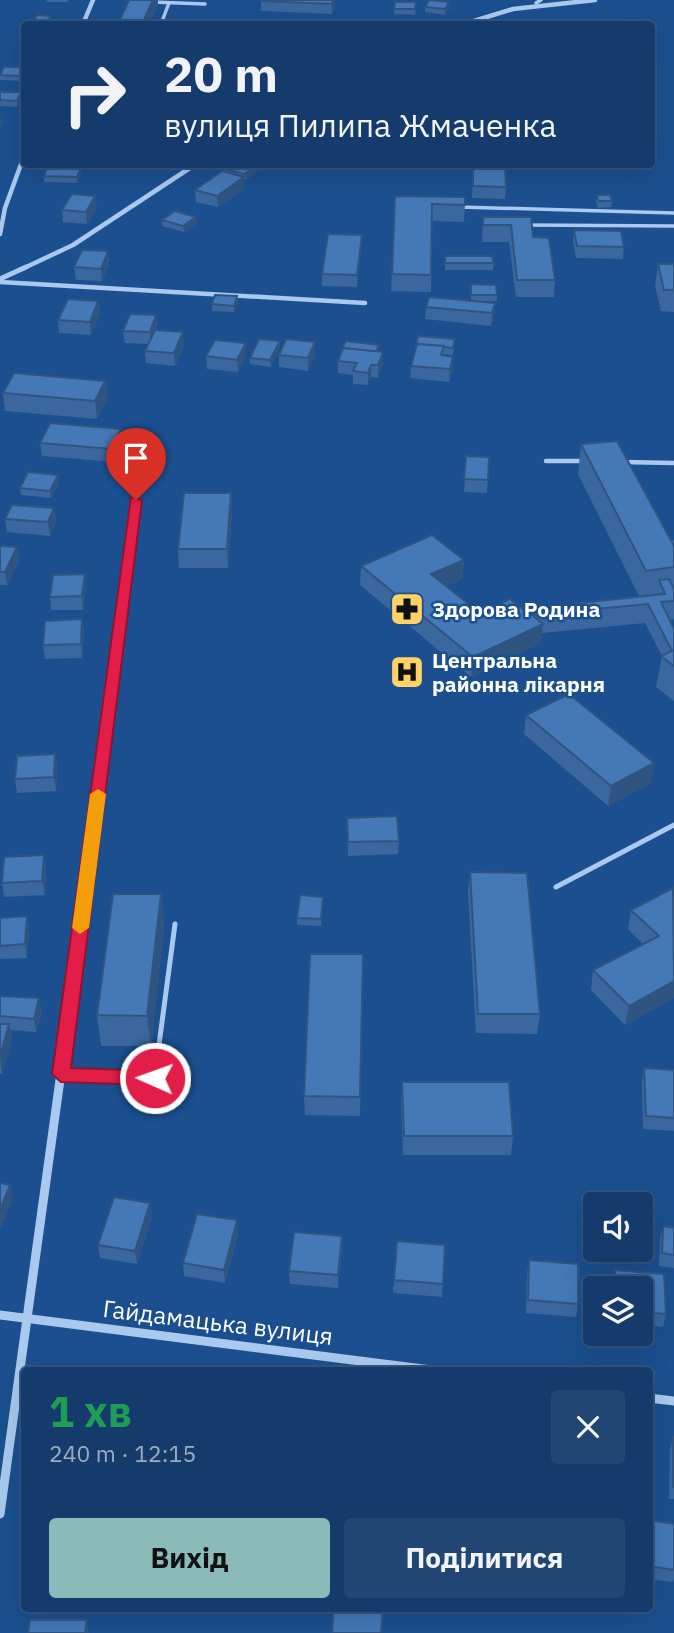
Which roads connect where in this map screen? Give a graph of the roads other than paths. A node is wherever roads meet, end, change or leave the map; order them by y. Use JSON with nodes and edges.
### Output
{"nodes":[{"id":1,"x":93,"y":0,"type":"edge"},
{"id":2,"x":595,"y":0,"type":"edge"},
{"id":3,"x":144,"y":1,"type":"edge"},
{"id":4,"x":538,"y":1,"type":"edge"},
{"id":5,"x":169,"y":3,"type":"junction"},
{"id":6,"x":205,"y":4,"type":"dead end"},
{"id":7,"x":84,"y":21,"type":"edge"},
{"id":8,"x":162,"y":21,"type":"edge"},
{"id":9,"x":471,"y":21,"type":"edge"},
{"id":10,"x":21,"y":164,"type":"edge"},
{"id":11,"x":190,"y":168,"type":"edge"},
{"id":12,"x":459,"y":207,"type":"edge"},
{"id":13,"x":674,"y":213,"type":"edge"},
{"id":14,"x":517,"y":225,"type":"edge"},
{"id":15,"x":674,"y":226,"type":"edge"},
{"id":16,"x":0,"y":234,"type":"edge"},
{"id":17,"x":0,"y":280,"type":"edge"},
{"id":18,"x":365,"y":303,"type":"dead end"},
{"id":19,"x":546,"y":461,"type":"dead end"},
{"id":20,"x":584,"y":461,"type":"edge"},
{"id":21,"x":610,"y":462,"type":"edge"},
{"id":22,"x":674,"y":463,"type":"edge"},
{"id":23,"x":136,"y":500,"type":"dead end"},
{"id":24,"x":674,"y":825,"type":"edge"},
{"id":25,"x":556,"y":887,"type":"dead end"},
{"id":26,"x":175,"y":924,"type":"dead end"},
{"id":27,"x":61,"y":1074,"type":"junction"},
{"id":28,"x":0,"y":1315,"type":"edge"},
{"id":29,"x":29,"y":1319,"type":"junction"},
{"id":30,"x":408,"y":1367,"type":"edge"},
{"id":31,"x":653,"y":1398,"type":"edge"},
{"id":32,"x":674,"y":1401,"type":"edge"},
{"id":33,"x":3,"y":1471,"type":"edge"},
{"id":34,"x":0,"y":1514,"type":"edge"}],
"edges":[{"from":1,"to":7,"type":"street"},
{"from":2,"to":4,"type":"street"},
{"from":3,"to":5,"type":"lane"},
{"from":4,"to":9,"type":"street"},
{"from":5,"to":6,"type":"lane"},
{"from":5,"to":8,"type":"lane"},
{"from":10,"to":16,"type":"street"},
{"from":11,"to":17,"type":"street"},
{"from":12,"to":13,"type":"lane"},
{"from":14,"to":15,"type":"lane"},
{"from":17,"to":18,"type":"lane"},
{"from":19,"to":20,"type":"lane"},
{"from":21,"to":22,"type":"lane"},
{"from":23,"to":27,"type":"street"},
{"from":24,"to":25,"type":"lane"},
{"from":26,"to":27,"type":"lane"},
{"from":27,"to":29,"type":"street"},
{"from":28,"to":29,"type":"street","name":"Гайдамацька вулиця"},
{"from":29,"to":30,"type":"street","name":"Гайдамацька вулиця"},
{"from":29,"to":33,"type":"street"},
{"from":31,"to":32,"type":"street"},
{"from":33,"to":34,"type":"street"}]}
